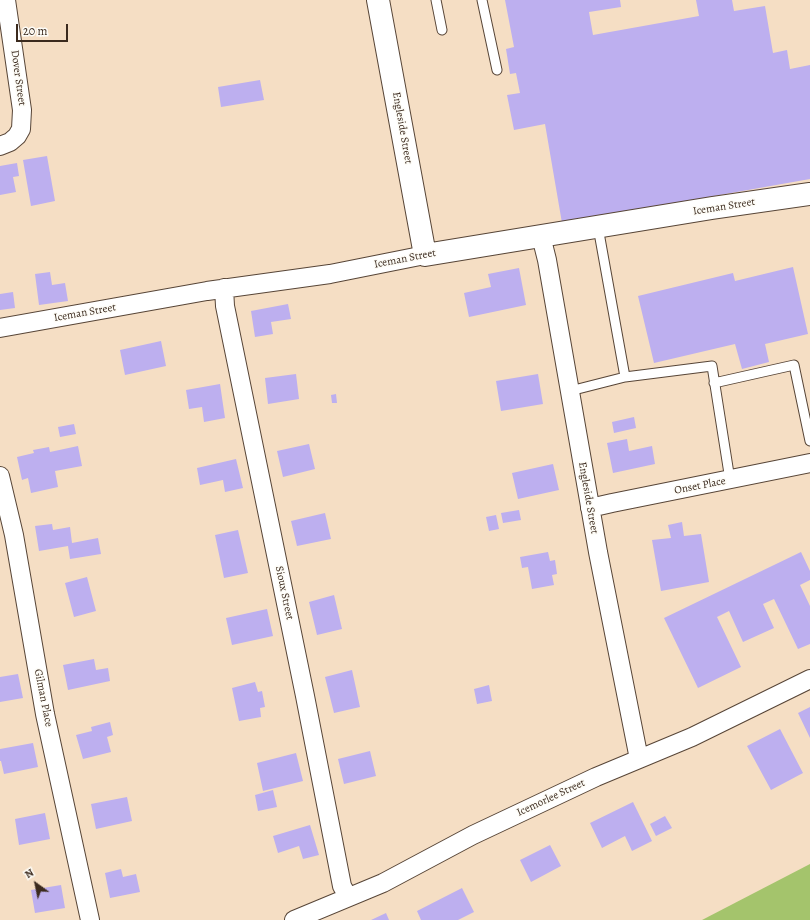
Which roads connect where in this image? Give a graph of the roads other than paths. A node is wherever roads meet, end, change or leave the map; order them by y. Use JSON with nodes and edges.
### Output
{"nodes":[{"id":1,"x":6,"y":0,"type":"edge"},
{"id":2,"x":378,"y":0,"type":"edge"},
{"id":3,"x":436,"y":0,"type":"edge"},
{"id":4,"x":482,"y":0,"type":"edge"},
{"id":5,"x":442,"y":30,"type":"dead end"},
{"id":6,"x":497,"y":70,"type":"dead end"},
{"id":7,"x":0,"y":146,"type":"edge"},
{"id":8,"x":810,"y":194,"type":"edge"},
{"id":9,"x":598,"y":227,"type":"junction"},
{"id":10,"x":541,"y":236,"type":"junction"},
{"id":11,"x":425,"y":255,"type":"junction"},
{"id":12,"x":224,"y":288,"type":"junction"},
{"id":13,"x":0,"y":328,"type":"edge"},
{"id":14,"x":625,"y":377,"type":"junction"},
{"id":15,"x":714,"y":383,"type":"junction"},
{"id":16,"x":570,"y":391,"type":"junction"},
{"id":17,"x":810,"y":441,"type":"edge"},
{"id":18,"x":810,"y":463,"type":"edge"},
{"id":19,"x":0,"y":476,"type":"edge"},
{"id":20,"x":730,"y":480,"type":"junction"},
{"id":21,"x":590,"y":508,"type":"junction"},
{"id":22,"x":810,"y":679,"type":"edge"},
{"id":23,"x":639,"y":759,"type":"junction"},
{"id":24,"x":348,"y":897,"type":"junction"},
{"id":25,"x":90,"y":920,"type":"edge"},
{"id":26,"x":294,"y":920,"type":"edge"}],
"edges":[{"from":1,"to":7,"type":"street","name":"Dover Street"},
{"from":2,"to":11,"type":"main road","name":"Engleside Street"},
{"from":3,"to":5,"type":"lane"},
{"from":4,"to":6,"type":"lane"},
{"from":8,"to":9,"type":"main road","name":"Iceman Street"},
{"from":9,"to":10,"type":"main road","name":"Iceman Street"},
{"from":9,"to":14,"type":"lane"},
{"from":10,"to":11,"type":"main road","name":"Iceman Street"},
{"from":10,"to":16,"type":"street","name":"Engleside Street"},
{"from":11,"to":12,"type":"street","name":"Iceman Street"},
{"from":12,"to":13,"type":"street","name":"Iceman Street"},
{"from":12,"to":24,"type":"street","name":"Sioux Street"},
{"from":14,"to":15,"type":"lane"},
{"from":14,"to":16,"type":"lane"},
{"from":15,"to":17,"type":"lane"},
{"from":15,"to":20,"type":"lane"},
{"from":16,"to":21,"type":"street","name":"Engleside Street"},
{"from":18,"to":20,"type":"street","name":"Onset Place"},
{"from":19,"to":25,"type":"street","name":"Gilman Place"},
{"from":20,"to":21,"type":"street","name":"Onset Place"},
{"from":21,"to":23,"type":"street","name":"Engleside Street"},
{"from":22,"to":23,"type":"street","name":"Icemorlee Street"},
{"from":23,"to":24,"type":"street","name":"Icemorlee Street"},
{"from":24,"to":26,"type":"street","name":"Icemorlee Street"}]}
